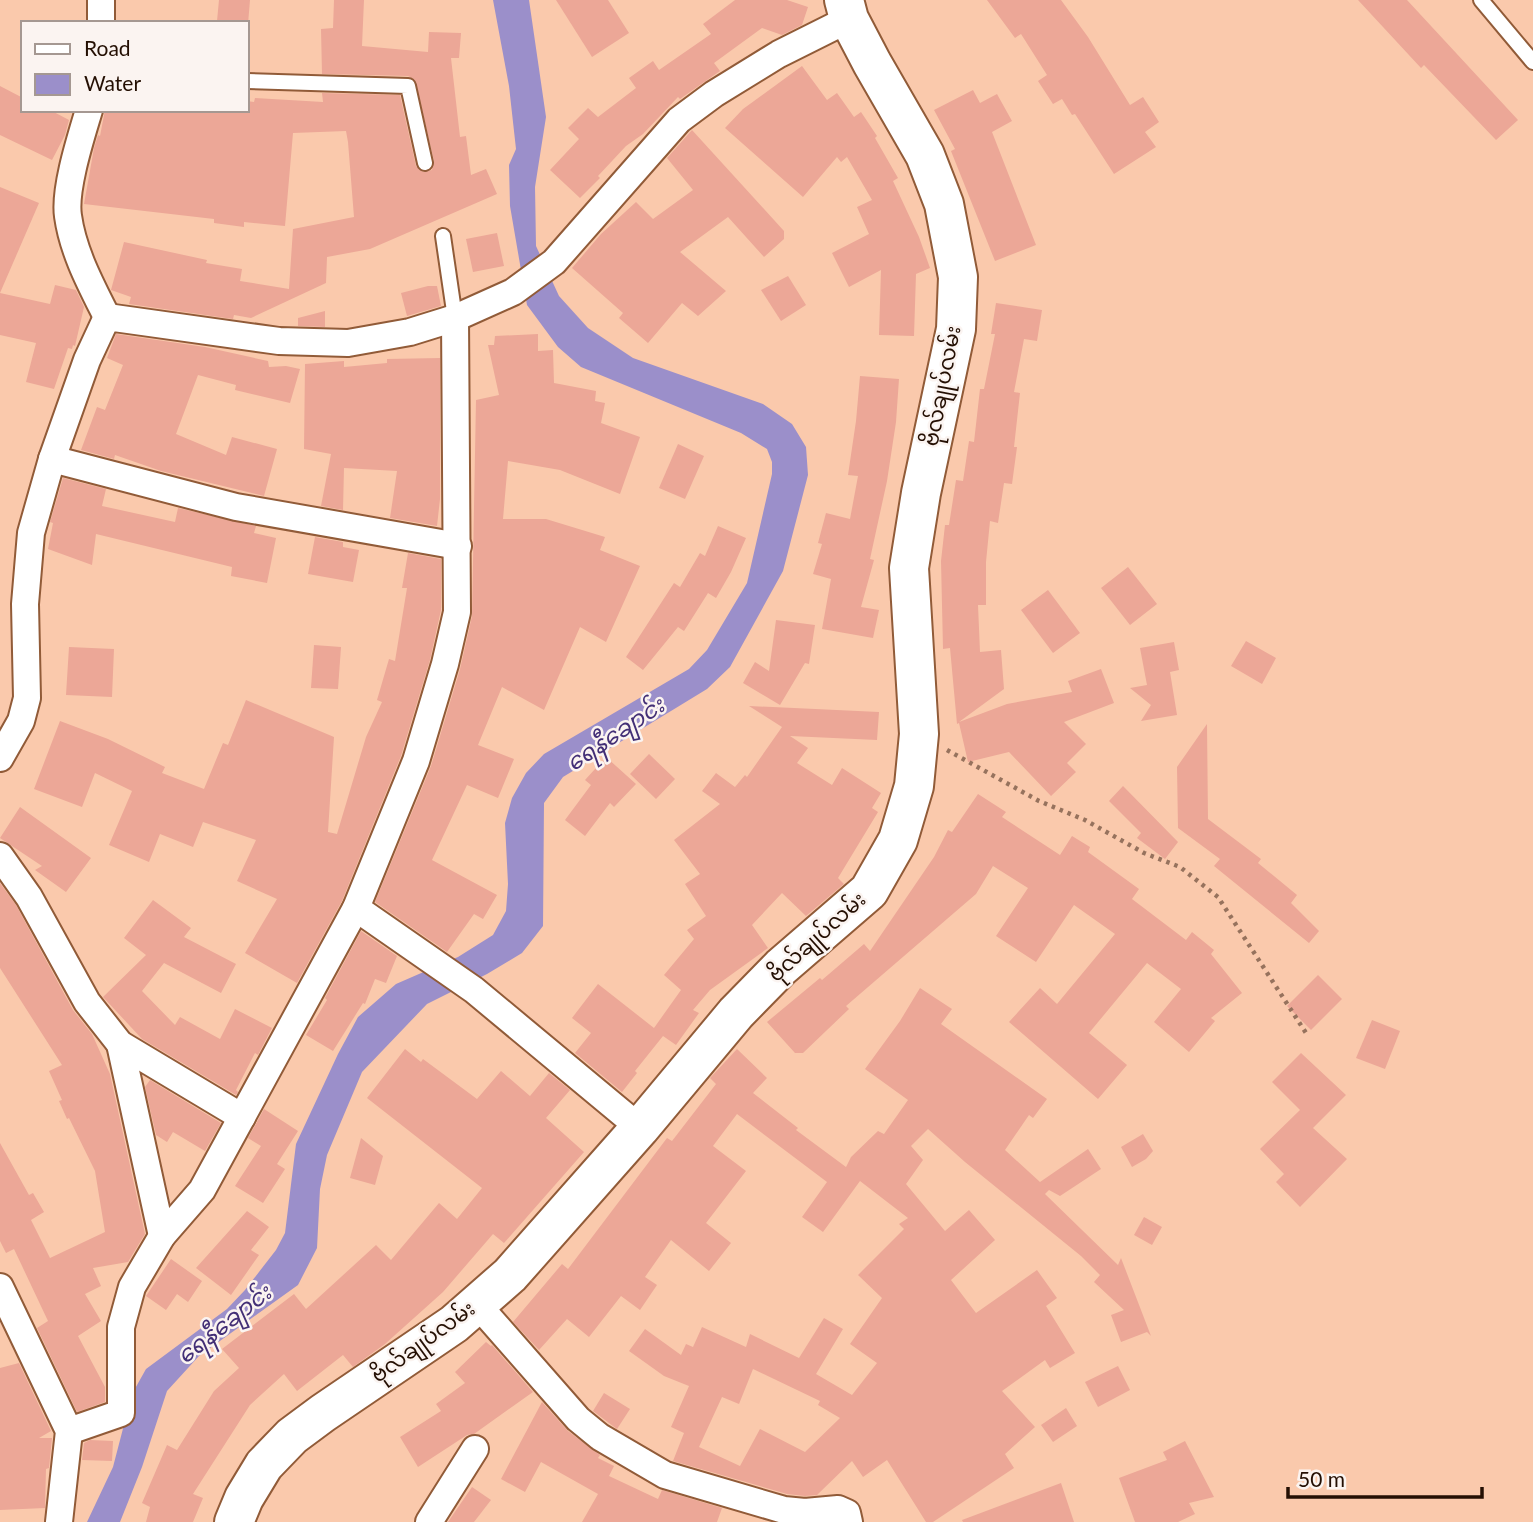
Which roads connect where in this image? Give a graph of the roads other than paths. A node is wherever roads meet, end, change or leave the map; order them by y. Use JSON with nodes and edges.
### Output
{"nodes":[{"id":1,"x":101,"y":0,"type":"edge"},
{"id":2,"x":1481,"y":0,"type":"edge"},
{"id":3,"x":847,"y":10,"type":"edge"},
{"id":4,"x":101,"y":21,"type":"edge"},
{"id":5,"x":1533,"y":62,"type":"edge"},
{"id":6,"x":248,"y":81,"type":"edge"},
{"id":7,"x":88,"y":112,"type":"edge"},
{"id":8,"x":425,"y":163,"type":"dead end"},
{"id":9,"x":443,"y":236,"type":"dead end"},
{"id":10,"x":107,"y":317,"type":"junction"},
{"id":11,"x":455,"y":318,"type":"junction"},
{"id":12,"x":52,"y":459,"type":"junction"},
{"id":13,"x":458,"y":546,"type":"junction"},
{"id":14,"x":0,"y":758,"type":"edge"},
{"id":15,"x":0,"y":856,"type":"edge"},
{"id":16,"x":356,"y":908,"type":"junction"},
{"id":17,"x":120,"y":1044,"type":"junction"},
{"id":18,"x":242,"y":1117,"type":"junction"},
{"id":19,"x":640,"y":1128,"type":"junction"},
{"id":20,"x":162,"y":1236,"type":"junction"},
{"id":21,"x":0,"y":1287,"type":"edge"},
{"id":22,"x":477,"y":1304,"type":"junction"},
{"id":23,"x":69,"y":1431,"type":"junction"},
{"id":24,"x":475,"y":1449,"type":"dead end"},
{"id":25,"x":59,"y":1522,"type":"edge"},
{"id":26,"x":234,"y":1522,"type":"edge"},
{"id":27,"x":429,"y":1522,"type":"edge"},
{"id":28,"x":849,"y":1522,"type":"edge"}],
"edges":[{"from":1,"to":4,"type":"street"},
{"from":2,"to":5,"type":"lane"},
{"from":3,"to":11,"type":"street"},
{"from":3,"to":19,"type":"main road","name":"ဗိုလ်‌ချုပ်‌လမ်း"},
{"from":6,"to":8,"type":"lane"},
{"from":7,"to":10,"type":"street"},
{"from":9,"to":11,"type":"lane"},
{"from":10,"to":11,"type":"street"},
{"from":10,"to":12,"type":"street"},
{"from":11,"to":13,"type":"street"},
{"from":12,"to":13,"type":"street"},
{"from":12,"to":14,"type":"street"},
{"from":13,"to":16,"type":"street"},
{"from":15,"to":17,"type":"street"},
{"from":16,"to":18,"type":"street"},
{"from":16,"to":19,"type":"street"},
{"from":17,"to":18,"type":"street"},
{"from":17,"to":20,"type":"street"},
{"from":18,"to":20,"type":"street"},
{"from":19,"to":22,"type":"main road","name":"ဗိုလ်‌ချုပ်‌လမ်း"},
{"from":20,"to":23,"type":"street"},
{"from":21,"to":23,"type":"street"},
{"from":22,"to":26,"type":"main road","name":"ဗိုလ်‌ချုပ်‌လမ်း"},
{"from":22,"to":28,"type":"street"},
{"from":23,"to":25,"type":"street"},
{"from":24,"to":27,"type":"street"}]}
